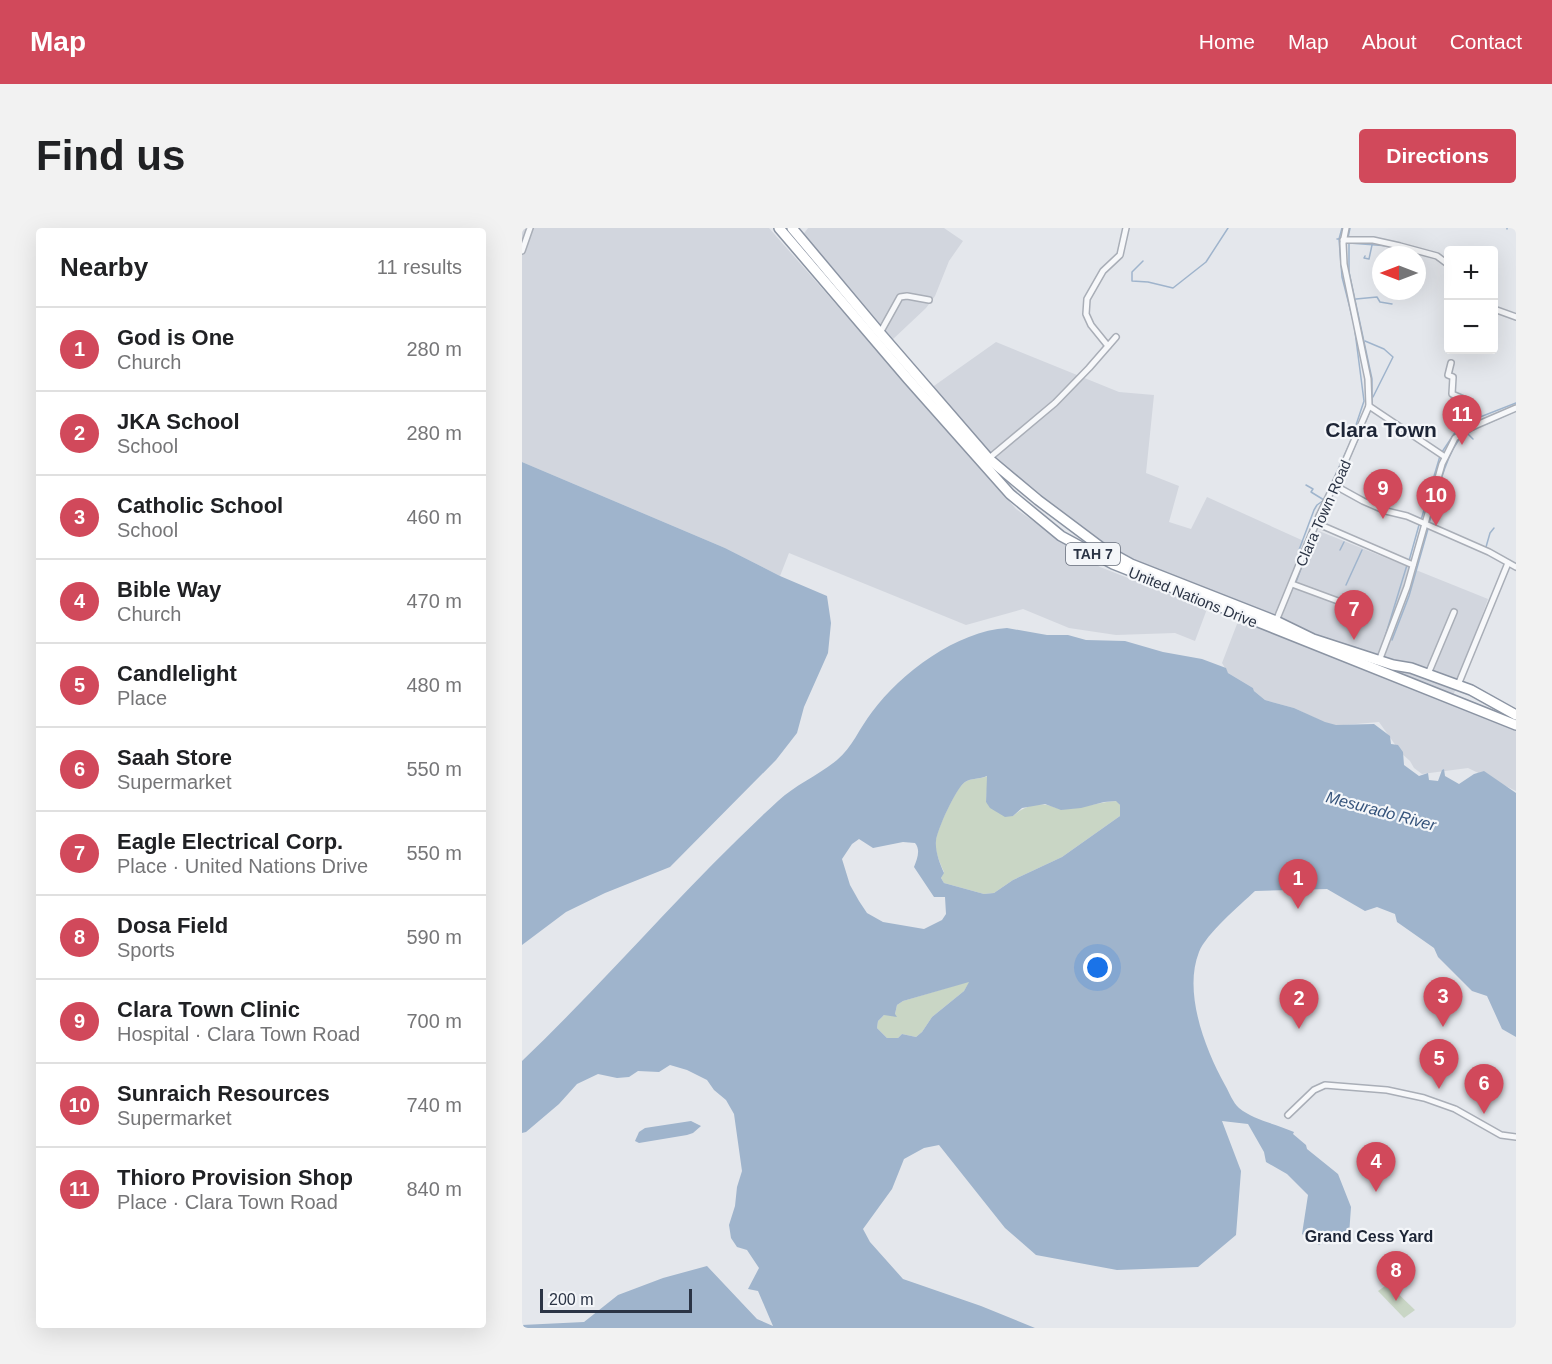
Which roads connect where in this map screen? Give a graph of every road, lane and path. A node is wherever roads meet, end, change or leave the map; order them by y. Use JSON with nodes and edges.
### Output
{"nodes":[{"id":1,"x":530,"y":228,"type":"edge"},
{"id":2,"x":779,"y":228,"type":"edge"},
{"id":3,"x":805,"y":228,"type":"edge"},
{"id":4,"x":1126,"y":228,"type":"edge"},
{"id":5,"x":1346,"y":228,"type":"edge"},
{"id":6,"x":795,"y":232,"type":"edge"},
{"id":7,"x":1343,"y":240,"type":"junction"},
{"id":8,"x":522,"y":251,"type":"edge"},
{"id":9,"x":1444,"y":261,"type":"edge"},
{"id":10,"x":929,"y":300,"type":"dead end"},
{"id":11,"x":1498,"y":310,"type":"edge"},
{"id":12,"x":1516,"y":317,"type":"edge"},
{"id":13,"x":880,"y":333,"type":"junction"},
{"id":14,"x":1116,"y":337,"type":"dead end"},
{"id":15,"x":1108,"y":346,"type":"junction"},
{"id":16,"x":1451,"y":363,"type":"dead end"},
{"id":17,"x":1369,"y":406,"type":"junction"},
{"id":18,"x":1516,"y":408,"type":"edge"},
{"id":19,"x":1472,"y":427,"type":"junction"},
{"id":20,"x":1445,"y":457,"type":"junction"},
{"id":21,"x":986,"y":461,"type":"junction"},
{"id":22,"x":1334,"y":485,"type":"junction"},
{"id":23,"x":1038,"y":500,"type":"junction"},
{"id":24,"x":1028,"y":510,"type":"junction"},
{"id":25,"x":1072,"y":524,"type":"junction"},
{"id":26,"x":1318,"y":524,"type":"junction"},
{"id":27,"x":1424,"y":525,"type":"junction"},
{"id":28,"x":1061,"y":536,"type":"junction"},
{"id":29,"x":1508,"y":563,"type":"junction"},
{"id":30,"x":1412,"y":565,"type":"junction"},
{"id":31,"x":1516,"y":567,"type":"edge"},
{"id":32,"x":1292,"y":584,"type":"junction"},
{"id":33,"x":1338,"y":601,"type":"dead end"},
{"id":34,"x":1454,"y":612,"type":"dead end"},
{"id":35,"x":1276,"y":621,"type":"junction"},
{"id":36,"x":1378,"y":665,"type":"junction"},
{"id":37,"x":1428,"y":674,"type":"junction"},
{"id":38,"x":1458,"y":685,"type":"junction"},
{"id":39,"x":1516,"y":717,"type":"edge"},
{"id":40,"x":1288,"y":1115,"type":"dead end"},
{"id":41,"x":1516,"y":1137,"type":"edge"}],
"edges":[{"from":1,"to":8,"type":"street"},
{"from":2,"to":21,"type":"highway","name":"United Nations Drive","number":"TAH 7"},
{"from":3,"to":6,"type":"street"},
{"from":4,"to":15,"type":"street"},
{"from":5,"to":7,"type":"street","name":"Clara Town Road"},
{"from":6,"to":13,"type":"highway","name":"United Nations Drive","number":"TAH 7"},
{"from":7,"to":9,"type":"street"},
{"from":7,"to":17,"type":"street","name":"Clara Town Road"},
{"from":10,"to":13,"type":"street"},
{"from":11,"to":12,"type":"street"},
{"from":13,"to":21,"type":"highway","name":"United Nations Drive","number":"TAH 7"},
{"from":14,"to":15,"type":"street"},
{"from":15,"to":21,"type":"street"},
{"from":16,"to":19,"type":"street"},
{"from":17,"to":20,"type":"street"},
{"from":17,"to":22,"type":"street","name":"Clara Town Road"},
{"from":18,"to":19,"type":"street"},
{"from":19,"to":20,"type":"street"},
{"from":20,"to":27,"type":"street"},
{"from":21,"to":23,"type":"highway","name":"United Nations Drive","number":"TAH 7"},
{"from":21,"to":24,"type":"highway","name":"United Nations Drive","number":"TAH 7"},
{"from":22,"to":26,"type":"street","name":"Clara Town Road"},
{"from":22,"to":27,"type":"street"},
{"from":23,"to":24,"type":"highway"},
{"from":23,"to":25,"type":"highway","name":"United Nations Drive","number":"TAH 7"},
{"from":24,"to":28,"type":"highway","name":"United Nations Drive","number":"TAH 7"},
{"from":25,"to":28,"type":"highway"},
{"from":25,"to":35,"type":"highway","name":"United Nations Drive","number":"TAH 7"},
{"from":26,"to":30,"type":"street"},
{"from":26,"to":32,"type":"street","name":"Clara Town Road"},
{"from":27,"to":29,"type":"street"},
{"from":27,"to":30,"type":"street"},
{"from":28,"to":36,"type":"highway","name":"United Nations Drive","number":"TAH 7"},
{"from":29,"to":31,"type":"street"},
{"from":29,"to":38,"type":"street"},
{"from":30,"to":36,"type":"street"},
{"from":32,"to":33,"type":"street"},
{"from":32,"to":35,"type":"street","name":"Clara Town Road"},
{"from":34,"to":37,"type":"street"},
{"from":35,"to":36,"type":"highway","name":"United Nations Drive","number":"TAH 7"},
{"from":36,"to":37,"type":"highway","name":"United Nations Drive","number":"TAH 7"},
{"from":36,"to":39,"type":"highway","name":"United Nations Drive","number":"TAH 7"},
{"from":37,"to":38,"type":"highway","name":"United Nations Drive","number":"TAH 7"},
{"from":38,"to":39,"type":"highway","name":"United Nations Drive","number":"TAH 7"},
{"from":40,"to":41,"type":"street"}]}
